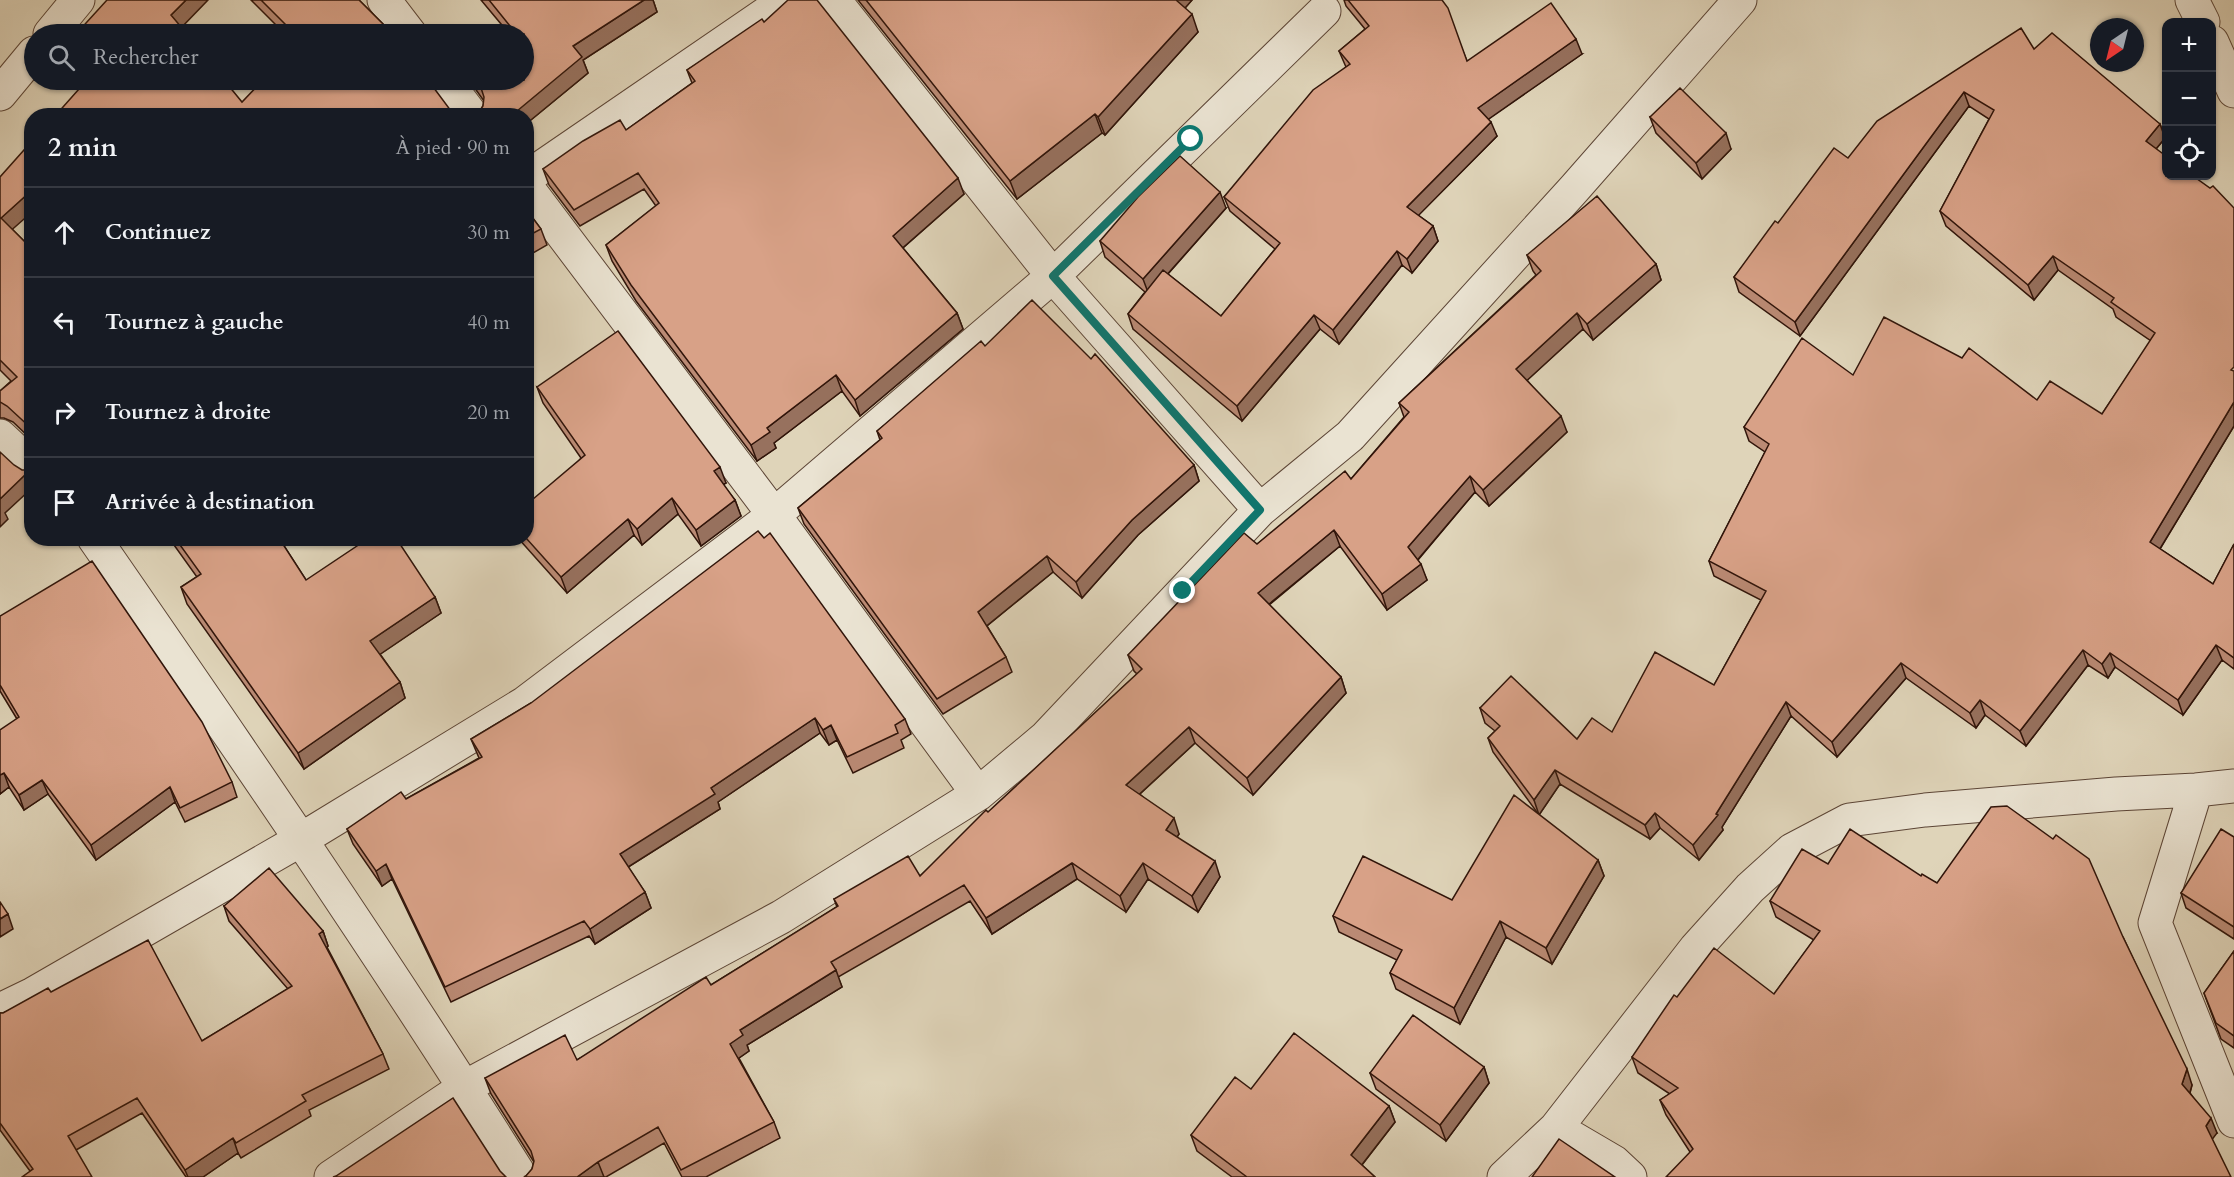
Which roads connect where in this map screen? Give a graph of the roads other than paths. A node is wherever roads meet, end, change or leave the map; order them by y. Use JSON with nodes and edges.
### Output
{"nodes":[{"id":1,"x":78,"y":0,"type":"edge"},
{"id":2,"x":384,"y":0,"type":"edge"},
{"id":3,"x":786,"y":0,"type":"edge"},
{"id":4,"x":834,"y":0,"type":"edge"},
{"id":5,"x":1740,"y":0,"type":"edge"},
{"id":6,"x":2192,"y":0,"type":"edge"},
{"id":7,"x":1324,"y":11,"type":"dead end"},
{"id":8,"x":2201,"y":18,"type":"edge"},
{"id":9,"x":58,"y":24,"type":"edge"},
{"id":10,"x":402,"y":24,"type":"edge"},
{"id":11,"x":2216,"y":53,"type":"edge"},
{"id":12,"x":24,"y":65,"type":"edge"},
{"id":13,"x":452,"y":90,"type":"edge"},
{"id":14,"x":2234,"y":91,"type":"edge"},
{"id":15,"x":0,"y":94,"type":"edge"},
{"id":16,"x":466,"y":108,"type":"edge"},
{"id":17,"x":534,"y":173,"type":"edge"},
{"id":18,"x":534,"y":197,"type":"edge"},
{"id":19,"x":1053,"y":276,"type":"junction"},
{"id":20,"x":0,"y":436,"type":"edge"},
{"id":21,"x":24,"y":458,"type":"edge"},
{"id":22,"x":1260,"y":510,"type":"junction"},
{"id":23,"x":774,"y":514,"type":"junction"},
{"id":24,"x":100,"y":546,"type":"edge"},
{"id":25,"x":2234,"y":786,"type":"edge"},
{"id":26,"x":2196,"y":790,"type":"junction"},
{"id":27,"x":978,"y":794,"type":"junction"},
{"id":28,"x":302,"y":839,"type":"junction"},
{"id":29,"x":0,"y":1010,"type":"edge"},
{"id":30,"x":465,"y":1086,"type":"junction"},
{"id":31,"x":2234,"y":1121,"type":"edge"},
{"id":32,"x":1556,"y":1128,"type":"junction"},
{"id":33,"x":331,"y":1177,"type":"edge"},
{"id":34,"x":521,"y":1177,"type":"edge"},
{"id":35,"x":1504,"y":1177,"type":"edge"},
{"id":36,"x":1630,"y":1177,"type":"edge"}],
"edges":[{"from":1,"to":9,"type":"street"},
{"from":2,"to":10,"type":"street"},
{"from":3,"to":17,"type":"street"},
{"from":4,"to":19,"type":"street"},
{"from":5,"to":22,"type":"street"},
{"from":6,"to":8,"type":"street"},
{"from":7,"to":19,"type":"street"},
{"from":11,"to":14,"type":"street"},
{"from":12,"to":15,"type":"street"},
{"from":13,"to":16,"type":"street"},
{"from":18,"to":23,"type":"street"},
{"from":19,"to":22,"type":"street"},
{"from":19,"to":23,"type":"street"},
{"from":20,"to":21,"type":"street"},
{"from":22,"to":27,"type":"street"},
{"from":23,"to":27,"type":"street"},
{"from":23,"to":28,"type":"street"},
{"from":24,"to":28,"type":"street"},
{"from":25,"to":26,"type":"street"},
{"from":26,"to":31,"type":"street"},
{"from":26,"to":32,"type":"street"},
{"from":27,"to":30,"type":"street"},
{"from":28,"to":29,"type":"street"},
{"from":28,"to":30,"type":"street"},
{"from":30,"to":33,"type":"street"},
{"from":30,"to":34,"type":"street"},
{"from":32,"to":35,"type":"street"},
{"from":32,"to":36,"type":"street"}]}
